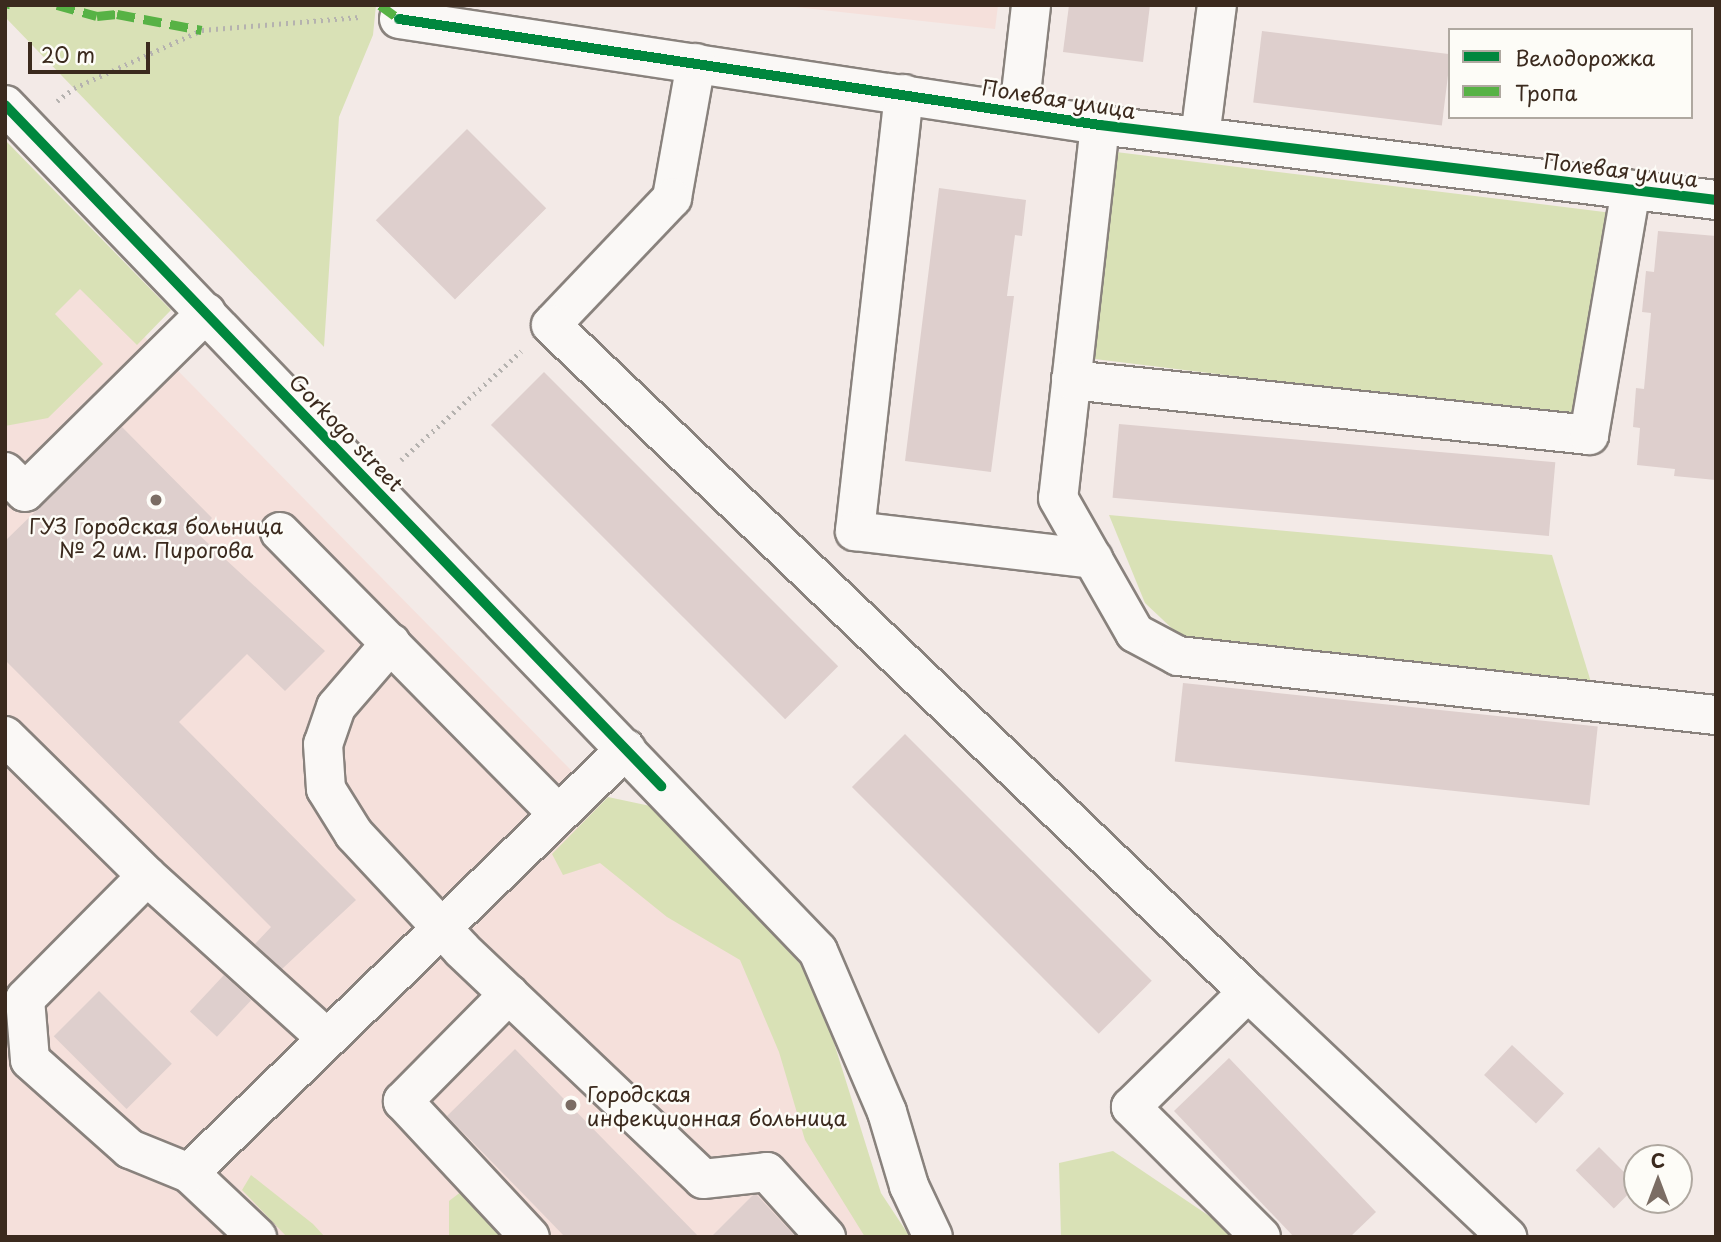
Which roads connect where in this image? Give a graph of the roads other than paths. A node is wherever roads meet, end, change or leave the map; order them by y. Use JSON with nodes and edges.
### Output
{"nodes":[{"id":1,"x":1031,"y":5,"type":"edge"},
{"id":2,"x":1217,"y":5,"type":"edge"},
{"id":3,"x":419,"y":15,"type":"edge"},
{"id":4,"x":696,"y":63,"type":"junction"},
{"id":5,"x":904,"y":94,"type":"junction"},
{"id":6,"x":1019,"y":111,"type":"junction"},
{"id":7,"x":16,"y":117,"type":"edge"},
{"id":8,"x":1100,"y":125,"type":"junction"},
{"id":9,"x":1200,"y":137,"type":"junction"},
{"id":10,"x":1631,"y":190,"type":"junction"},
{"id":11,"x":1716,"y":200,"type":"edge"},
{"id":12,"x":206,"y":313,"type":"junction"},
{"id":13,"x":1071,"y":380,"type":"junction"},
{"id":14,"x":5,"y":472,"type":"edge"},
{"id":15,"x":280,"y":532,"type":"dead end"},
{"id":16,"x":1093,"y":559,"type":"junction"},
{"id":17,"x":391,"y":643,"type":"junction"},
{"id":18,"x":1716,"y":715,"type":"edge"},
{"id":19,"x":5,"y":736,"type":"edge"},
{"id":20,"x":625,"y":748,"type":"junction"},
{"id":21,"x":558,"y":814,"type":"junction"},
{"id":22,"x":147,"y":876,"type":"junction"},
{"id":23,"x":441,"y":928,"type":"junction"},
{"id":24,"x":1248,"y":992,"type":"junction"},
{"id":25,"x":509,"y":994,"type":"junction"},
{"id":26,"x":325,"y":1037,"type":"junction"},
{"id":27,"x":189,"y":1173,"type":"junction"},
{"id":28,"x":257,"y":1237,"type":"edge"},
{"id":29,"x":530,"y":1237,"type":"edge"},
{"id":30,"x":826,"y":1237,"type":"edge"},
{"id":31,"x":933,"y":1237,"type":"edge"},
{"id":32,"x":1261,"y":1237,"type":"edge"},
{"id":33,"x":1507,"y":1237,"type":"edge"}],
"edges":[{"from":1,"to":6,"type":"street"},
{"from":2,"to":9,"type":"street"},
{"from":3,"to":4,"type":"street","name":"Полевая улица"},
{"from":4,"to":5,"type":"street","name":"Полевая улица"},
{"from":4,"to":24,"type":"street"},
{"from":5,"to":6,"type":"street","name":"Полевая улица"},
{"from":5,"to":16,"type":"street"},
{"from":6,"to":8,"type":"street","name":"Полевая улица"},
{"from":7,"to":12,"type":"street","name":"Gorkogo street"},
{"from":8,"to":9,"type":"street","name":"Полевая улица"},
{"from":8,"to":13,"type":"street"},
{"from":9,"to":10,"type":"street","name":"Полевая улица"},
{"from":10,"to":11,"type":"street","name":"Полевая улица"},
{"from":10,"to":13,"type":"street"},
{"from":12,"to":14,"type":"street"},
{"from":12,"to":20,"type":"street","name":"Gorkogo street"},
{"from":13,"to":16,"type":"street"},
{"from":15,"to":17,"type":"street"},
{"from":16,"to":18,"type":"street"},
{"from":17,"to":21,"type":"street"},
{"from":17,"to":23,"type":"street"},
{"from":19,"to":22,"type":"street"},
{"from":20,"to":21,"type":"street"},
{"from":20,"to":31,"type":"street","name":"Gorkogo street"},
{"from":21,"to":23,"type":"street"},
{"from":22,"to":26,"type":"street"},
{"from":22,"to":27,"type":"street"},
{"from":23,"to":25,"type":"street"},
{"from":23,"to":26,"type":"street"},
{"from":24,"to":32,"type":"street"},
{"from":24,"to":33,"type":"street"},
{"from":25,"to":29,"type":"street"},
{"from":25,"to":30,"type":"street"},
{"from":26,"to":27,"type":"street"},
{"from":27,"to":28,"type":"street"}]}
